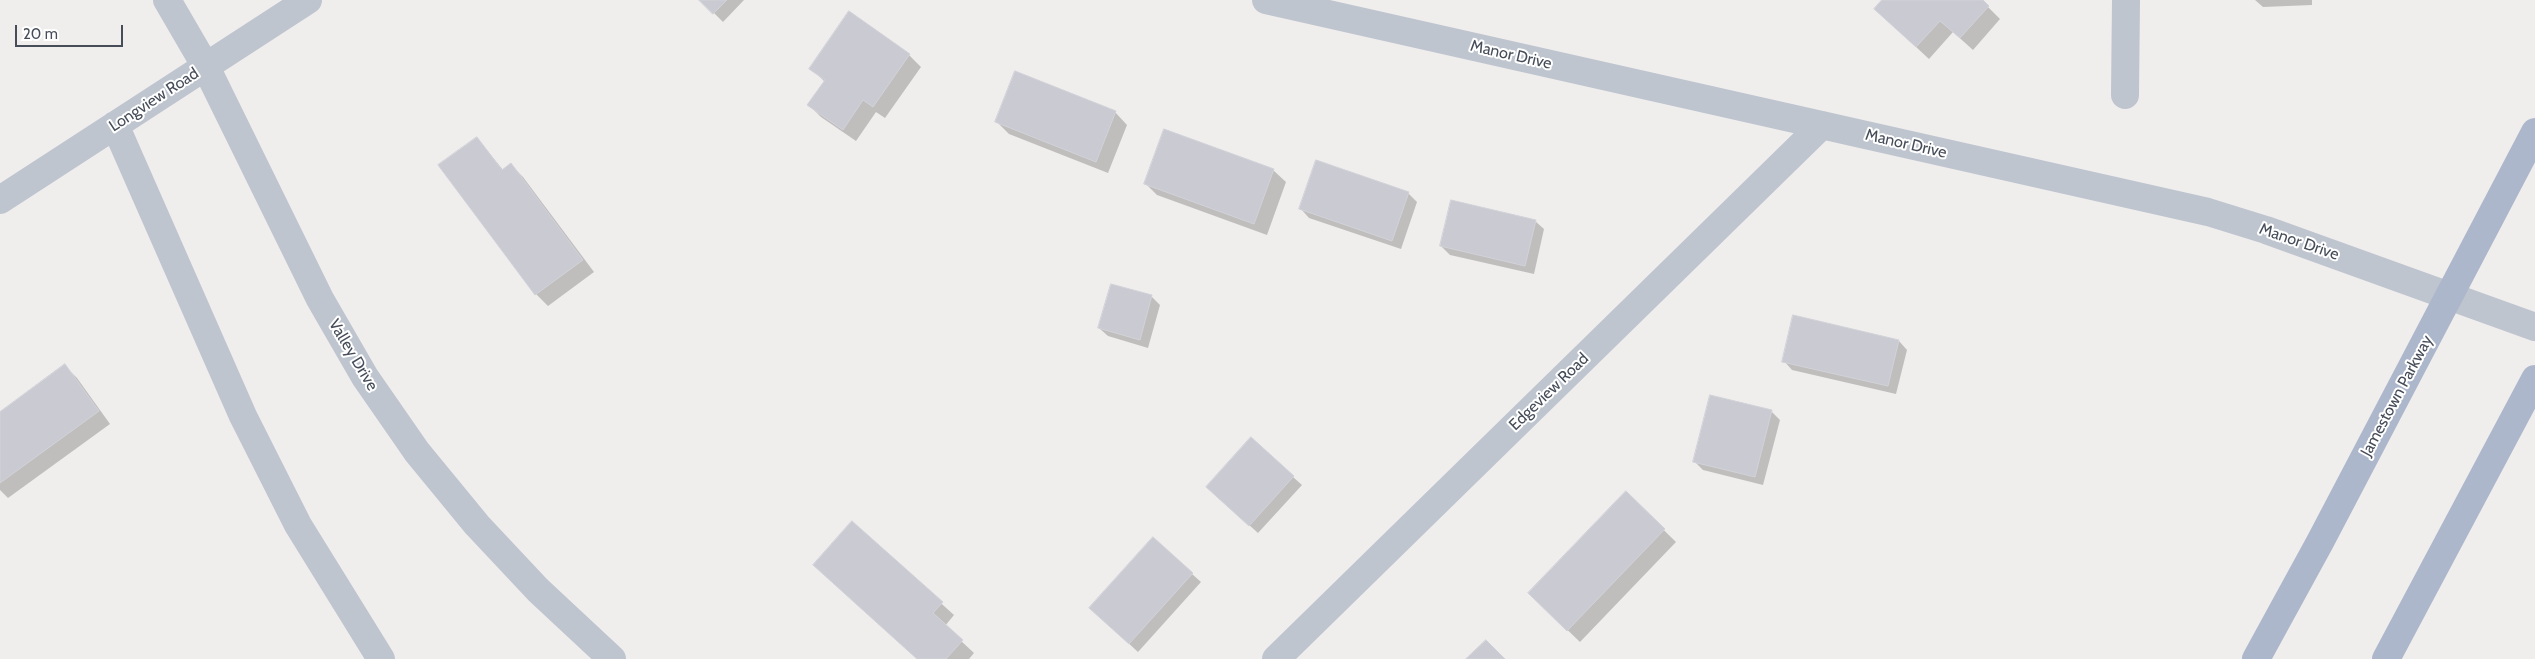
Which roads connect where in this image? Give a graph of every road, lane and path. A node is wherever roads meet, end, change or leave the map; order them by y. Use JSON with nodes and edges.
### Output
{"nodes":[{"id":1,"x":167,"y":0,"type":"edge"},
{"id":2,"x":308,"y":0,"type":"edge"},
{"id":3,"x":1266,"y":0,"type":"edge"},
{"id":4,"x":2126,"y":0,"type":"edge"},
{"id":5,"x":206,"y":67,"type":"junction"},
{"id":6,"x":2126,"y":95,"type":"dead end"},
{"id":7,"x":116,"y":125,"type":"junction"},
{"id":8,"x":1822,"y":125,"type":"junction"},
{"id":9,"x":2535,"y":132,"type":"edge"},
{"id":10,"x":0,"y":200,"type":"edge"},
{"id":11,"x":2450,"y":295,"type":"junction"},
{"id":12,"x":2535,"y":327,"type":"edge"},
{"id":13,"x":2535,"y":380,"type":"edge"},
{"id":14,"x":381,"y":659,"type":"edge"},
{"id":15,"x":612,"y":659,"type":"edge"},
{"id":16,"x":1276,"y":659,"type":"edge"},
{"id":17,"x":2256,"y":659,"type":"edge"},
{"id":18,"x":2386,"y":659,"type":"edge"}],
"edges":[{"from":1,"to":5,"type":"street","name":"Valley Drive"},
{"from":2,"to":5,"type":"street","name":"Longview Road"},
{"from":3,"to":8,"type":"street","name":"Manor Drive"},
{"from":4,"to":6,"type":"street"},
{"from":5,"to":7,"type":"street","name":"Longview Road"},
{"from":5,"to":15,"type":"street","name":"Valley Drive"},
{"from":7,"to":10,"type":"street","name":"Longview Road"},
{"from":7,"to":14,"type":"street"},
{"from":8,"to":11,"type":"street","name":"Manor Drive"},
{"from":8,"to":16,"type":"street","name":"Edgeview Road"},
{"from":9,"to":11,"type":"main road","name":"Jamestown Parkway"},
{"from":11,"to":12,"type":"street","name":"Manor Drive"},
{"from":11,"to":17,"type":"main road","name":"Jamestown Parkway"},
{"from":13,"to":18,"type":"main road"}]}
